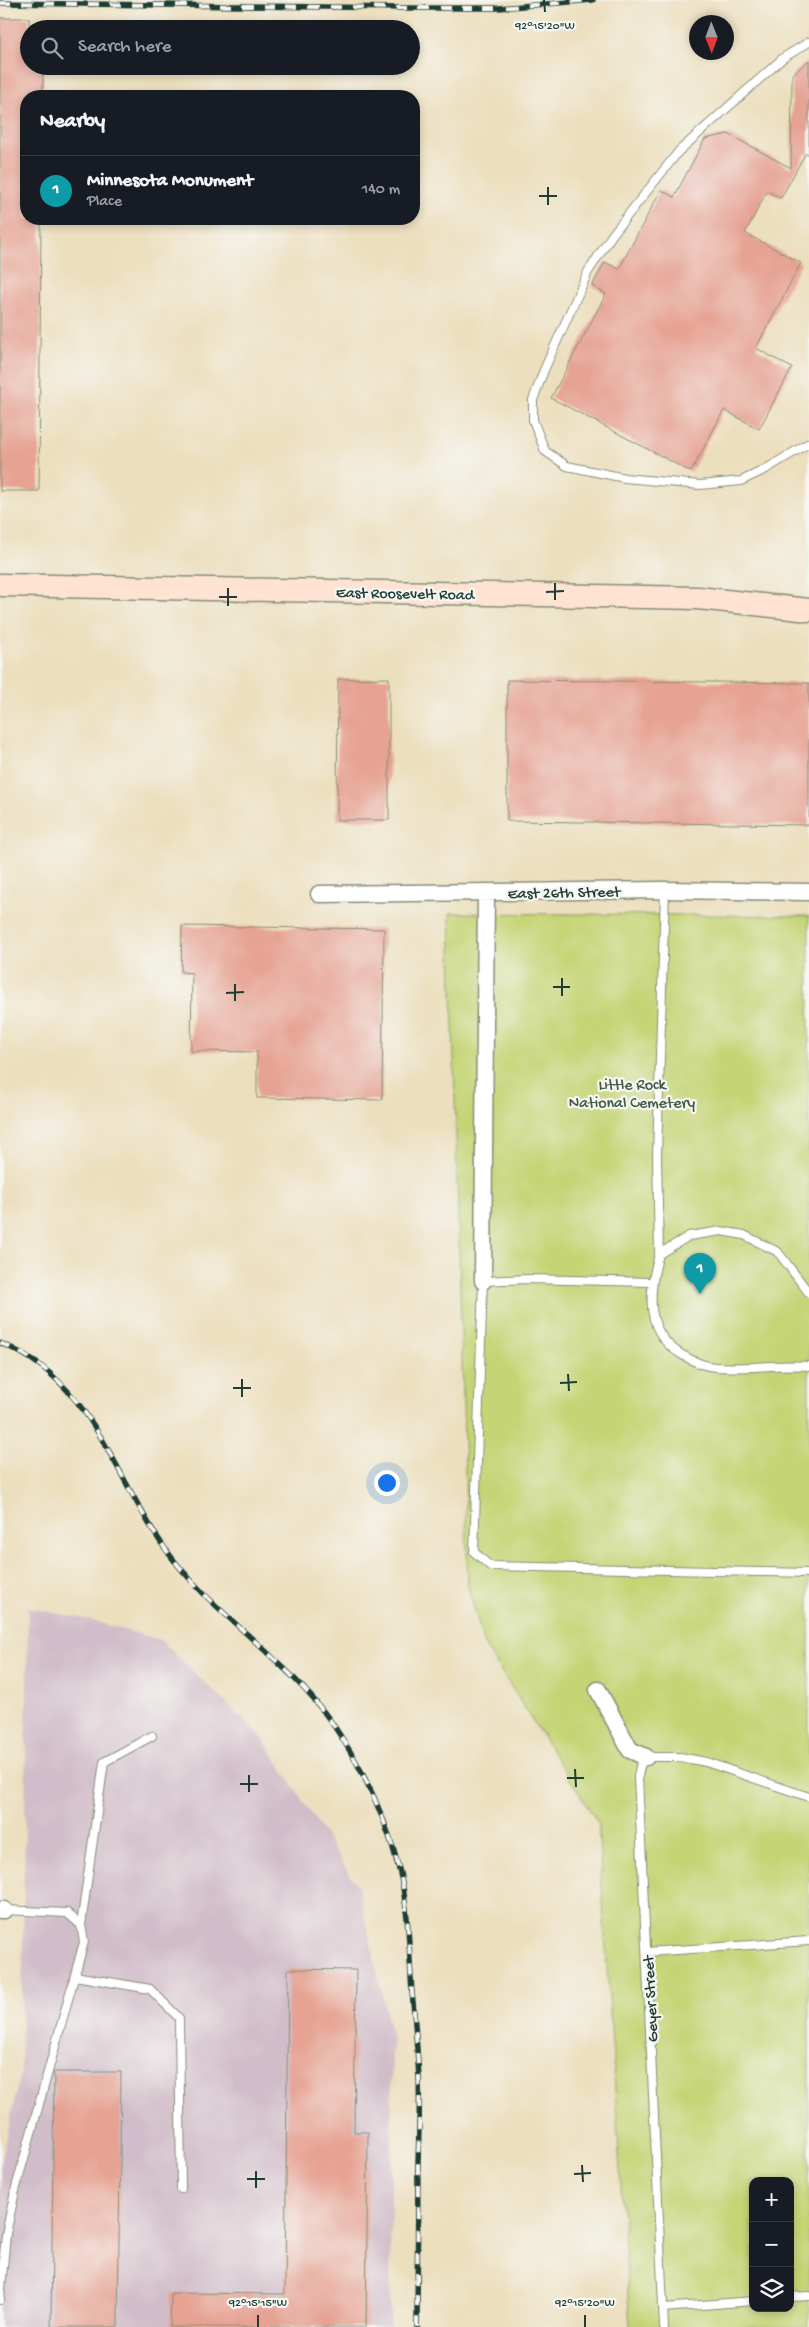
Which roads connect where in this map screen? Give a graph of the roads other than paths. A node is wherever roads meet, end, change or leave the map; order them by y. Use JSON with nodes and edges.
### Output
{"nodes":[{"id":1,"x":809,"y":42,"type":"edge"},
{"id":2,"x":809,"y":444,"type":"edge"},
{"id":3,"x":0,"y":585,"type":"edge"},
{"id":4,"x":809,"y":610,"type":"edge"},
{"id":5,"x":664,"y":890,"type":"junction"},
{"id":6,"x":486,"y":892,"type":"junction"},
{"id":7,"x":809,"y":892,"type":"edge"},
{"id":8,"x":319,"y":894,"type":"dead end"},
{"id":9,"x":659,"y":1254,"type":"junction"},
{"id":10,"x":482,"y":1281,"type":"junction"},
{"id":11,"x":651,"y":1282,"type":"junction"},
{"id":12,"x":809,"y":1293,"type":"edge"},
{"id":13,"x":808,"y":1364,"type":"edge"},
{"id":14,"x":809,"y":1573,"type":"edge"},
{"id":15,"x":598,"y":1690,"type":"dead end"},
{"id":16,"x":152,"y":1736,"type":"dead end"},
{"id":17,"x":646,"y":1758,"type":"junction"},
{"id":18,"x":809,"y":1797,"type":"edge"},
{"id":19,"x":2,"y":1910,"type":"edge"},
{"id":20,"x":81,"y":1925,"type":"junction"},
{"id":21,"x":809,"y":1942,"type":"edge"},
{"id":22,"x":647,"y":1952,"type":"junction"},
{"id":23,"x":75,"y":1976,"type":"junction"},
{"id":24,"x":181,"y":2190,"type":"dead end"},
{"id":25,"x":2,"y":2258,"type":"edge"},
{"id":26,"x":809,"y":2296,"type":"edge"},
{"id":27,"x":794,"y":2297,"type":"edge"},
{"id":28,"x":0,"y":2300,"type":"edge"},
{"id":29,"x":749,"y":2300,"type":"edge"},
{"id":30,"x":663,"y":2308,"type":"junction"},
{"id":31,"x":664,"y":2327,"type":"edge"}],
"edges":[{"from":1,"to":2,"type":"lane"},
{"from":3,"to":4,"type":"main road","name":"East Roosevelt Road"},
{"from":5,"to":6,"type":"street","name":"East 26th Street"},
{"from":5,"to":7,"type":"street","name":"East 26th Street"},
{"from":5,"to":9,"type":"lane"},
{"from":6,"to":8,"type":"street","name":"East 26th Street"},
{"from":6,"to":10,"type":"street"},
{"from":9,"to":11,"type":"lane"},
{"from":9,"to":12,"type":"lane"},
{"from":10,"to":11,"type":"lane"},
{"from":10,"to":14,"type":"lane"},
{"from":11,"to":13,"type":"lane"},
{"from":15,"to":17,"type":"street"},
{"from":16,"to":20,"type":"lane"},
{"from":17,"to":18,"type":"lane"},
{"from":17,"to":22,"type":"lane","name":"Geyer Street"},
{"from":19,"to":20,"type":"lane"},
{"from":20,"to":23,"type":"lane"},
{"from":21,"to":22,"type":"lane"},
{"from":22,"to":30,"type":"lane","name":"Geyer Street"},
{"from":23,"to":24,"type":"lane"},
{"from":23,"to":25,"type":"lane"},
{"from":25,"to":28,"type":"lane"},
{"from":26,"to":27,"type":"lane"},
{"from":29,"to":30,"type":"lane"},
{"from":30,"to":31,"type":"lane","name":"Geyer Street"}]}
